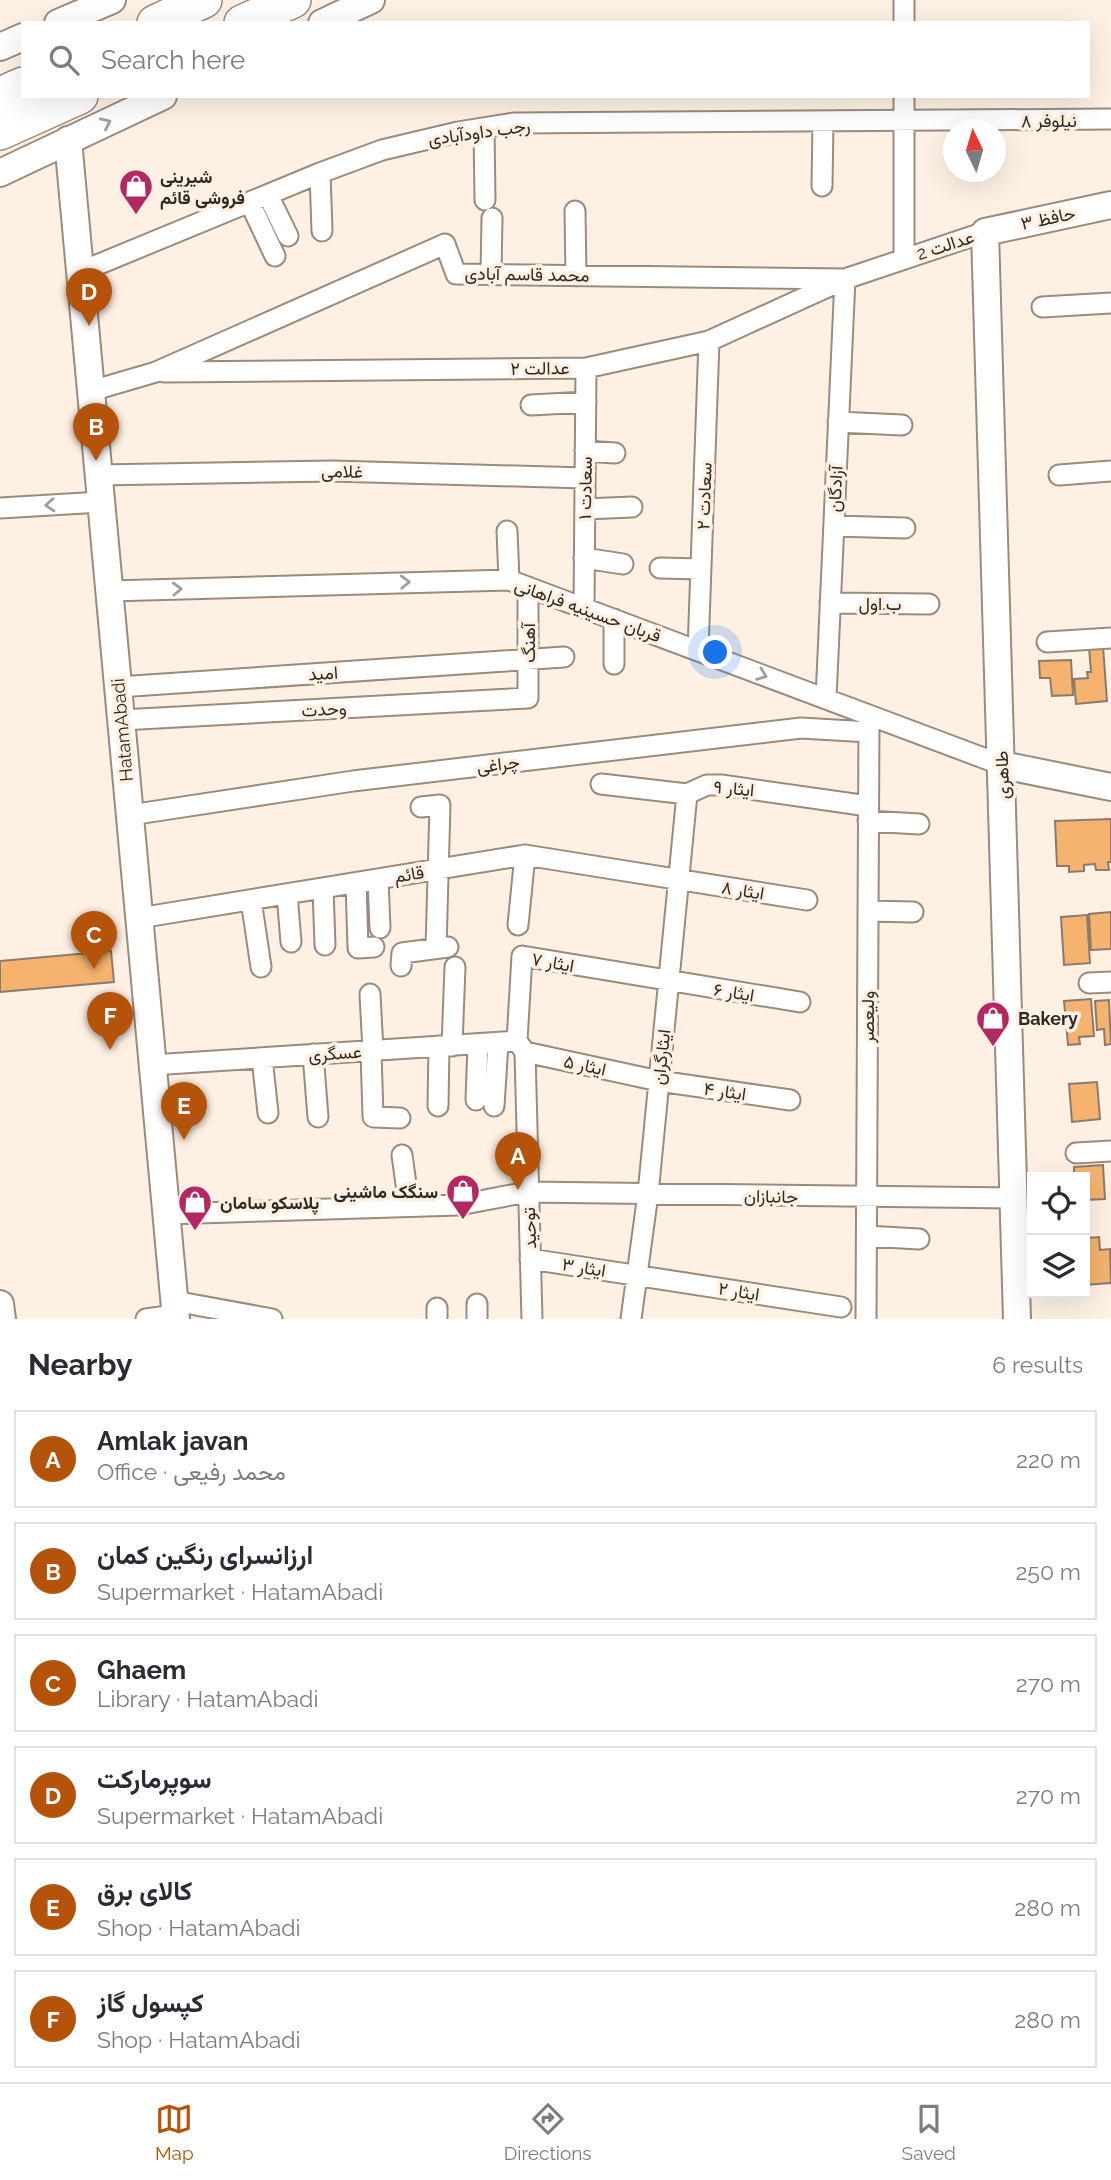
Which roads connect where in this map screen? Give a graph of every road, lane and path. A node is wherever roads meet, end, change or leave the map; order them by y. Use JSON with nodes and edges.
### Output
{"nodes":[{"id":1,"x":112,"y":0,"type":"edge"},
{"id":2,"x":204,"y":0,"type":"edge"},
{"id":3,"x":293,"y":0,"type":"edge"},
{"id":4,"x":371,"y":0,"type":"edge"},
{"id":5,"x":904,"y":0,"type":"edge"},
{"id":6,"x":60,"y":15,"type":"edge"},
{"id":7,"x":159,"y":21,"type":"edge"},
{"id":8,"x":246,"y":21,"type":"edge"},
{"id":9,"x":326,"y":21,"type":"edge"},
{"id":10,"x":904,"y":21,"type":"edge"},
{"id":11,"x":21,"y":38,"type":"edge"},
{"id":12,"x":0,"y":47,"type":"edge"},
{"id":13,"x":21,"y":86,"type":"edge"},
{"id":14,"x":0,"y":95,"type":"edge"},
{"id":15,"x":76,"y":98,"type":"edge"},
{"id":16,"x":159,"y":98,"type":"edge"},
{"id":17,"x":904,"y":98,"type":"edge"},
{"id":18,"x":1111,"y":119,"type":"edge"},
{"id":19,"x":823,"y":121,"type":"junction"},
{"id":20,"x":904,"y":121,"type":"junction"},
{"id":21,"x":484,"y":128,"type":"junction"},
{"id":22,"x":0,"y":132,"type":"edge"},
{"id":23,"x":68,"y":140,"type":"junction"},
{"id":24,"x":3,"y":168,"type":"edge"},
{"id":25,"x":320,"y":173,"type":"junction"},
{"id":26,"x":822,"y":186,"type":"dead end"},
{"id":27,"x":268,"y":195,"type":"junction"},
{"id":28,"x":250,"y":203,"type":"junction"},
{"id":29,"x":1111,"y":205,"type":"edge"},
{"id":30,"x":575,"y":211,"type":"dead end"},
{"id":31,"x":322,"y":231,"type":"dead end"},
{"id":32,"x":985,"y":232,"type":"junction"},
{"id":33,"x":288,"y":236,"type":"dead end"},
{"id":34,"x":275,"y":256,"type":"dead end"},
{"id":35,"x":904,"y":258,"type":"junction"},
{"id":36,"x":80,"y":272,"type":"junction"},
{"id":37,"x":491,"y":275,"type":"junction"},
{"id":38,"x":576,"y":276,"type":"junction"},
{"id":39,"x":845,"y":279,"type":"junction"},
{"id":40,"x":1111,"y":303,"type":"edge"},
{"id":41,"x":1042,"y":307,"type":"dead end"},
{"id":42,"x":709,"y":341,"type":"junction"},
{"id":43,"x":586,"y":368,"type":"junction"},
{"id":44,"x":156,"y":372,"type":"junction"},
{"id":45,"x":91,"y":391,"type":"junction"},
{"id":46,"x":586,"y":402,"type":"junction"},
{"id":47,"x":531,"y":405,"type":"dead end"},
{"id":48,"x":838,"y":422,"type":"junction"},
{"id":49,"x":902,"y":425,"type":"dead end"},
{"id":50,"x":585,"y":451,"type":"junction"},
{"id":51,"x":615,"y":453,"type":"dead end"},
{"id":52,"x":1111,"y":471,"type":"edge"},
{"id":53,"x":98,"y":475,"type":"junction"},
{"id":54,"x":1059,"y":475,"type":"dead end"},
{"id":55,"x":585,"y":478,"type":"junction"},
{"id":56,"x":101,"y":502,"type":"junction"},
{"id":57,"x":632,"y":507,"type":"dead end"},
{"id":58,"x":0,"y":508,"type":"edge"},
{"id":59,"x":584,"y":509,"type":"junction"},
{"id":60,"x":834,"y":526,"type":"junction"},
{"id":61,"x":905,"y":528,"type":"dead end"},
{"id":62,"x":507,"y":531,"type":"dead end"},
{"id":63,"x":584,"y":558,"type":"junction"},
{"id":64,"x":623,"y":564,"type":"dead end"},
{"id":65,"x":660,"y":568,"type":"dead end"},
{"id":66,"x":701,"y":569,"type":"junction"},
{"id":67,"x":509,"y":580,"type":"junction"},
{"id":68,"x":528,"y":587,"type":"junction"},
{"id":69,"x":109,"y":591,"type":"junction"},
{"id":70,"x":830,"y":603,"type":"junction"},
{"id":71,"x":929,"y":604,"type":"dead end"},
{"id":72,"x":584,"y":608,"type":"junction"},
{"id":73,"x":614,"y":619,"type":"junction"},
{"id":74,"x":1111,"y":638,"type":"edge"},
{"id":75,"x":1047,"y":642,"type":"dead end"},
{"id":76,"x":698,"y":651,"type":"junction"},
{"id":77,"x":564,"y":657,"type":"dead end"},
{"id":78,"x":528,"y":659,"type":"junction"},
{"id":79,"x":614,"y":664,"type":"dead end"},
{"id":80,"x":118,"y":687,"type":"junction"},
{"id":81,"x":528,"y":698,"type":"joint"},
{"id":82,"x":826,"y":699,"type":"junction"},
{"id":83,"x":121,"y":720,"type":"junction"},
{"id":84,"x":869,"y":724,"type":"junction"},
{"id":85,"x":1002,"y":765,"type":"junction"},
{"id":86,"x":601,"y":784,"type":"dead end"},
{"id":87,"x":1111,"y":787,"type":"edge"},
{"id":88,"x":687,"y":794,"type":"junction"},
{"id":89,"x":421,"y":807,"type":"dead end"},
{"id":90,"x":868,"y":813,"type":"junction"},
{"id":91,"x":130,"y":815,"type":"junction"},
{"id":92,"x":919,"y":824,"type":"dead end"},
{"id":93,"x":525,"y":855,"type":"junction"},
{"id":94,"x":436,"y":870,"type":"junction"},
{"id":95,"x":378,"y":879,"type":"junction"},
{"id":96,"x":679,"y":879,"type":"junction"},
{"id":97,"x":356,"y":883,"type":"junction"},
{"id":98,"x":323,"y":888,"type":"junction"},
{"id":99,"x":287,"y":894,"type":"junction"},
{"id":100,"x":251,"y":900,"type":"junction"},
{"id":101,"x":807,"y":901,"type":"dead end"},
{"id":102,"x":868,"y":911,"type":"junction"},
{"id":103,"x":913,"y":912,"type":"dead end"},
{"id":104,"x":139,"y":918,"type":"junction"},
{"id":105,"x":518,"y":925,"type":"dead end"},
{"id":106,"x":291,"y":942,"type":"dead end"},
{"id":107,"x":326,"y":945,"type":"dead end"},
{"id":108,"x":401,"y":966,"type":"dead end"},
{"id":109,"x":261,"y":967,"type":"dead end"},
{"id":110,"x":455,"y":967,"type":"dead end"},
{"id":111,"x":668,"y":981,"type":"junction"},
{"id":112,"x":1111,"y":982,"type":"edge"},
{"id":113,"x":1089,"y":983,"type":"dead end"},
{"id":114,"x":370,"y":994,"type":"dead end"},
{"id":115,"x":800,"y":1002,"type":"dead end"},
{"id":116,"x":478,"y":1044,"type":"junction"},
{"id":117,"x":446,"y":1046,"type":"junction"},
{"id":118,"x":513,"y":1046,"type":"junction"},
{"id":119,"x":372,"y":1051,"type":"junction"},
{"id":120,"x":313,"y":1054,"type":"junction"},
{"id":121,"x":262,"y":1058,"type":"junction"},
{"id":122,"x":152,"y":1065,"type":"junction"},
{"id":123,"x":659,"y":1082,"type":"junction"},
{"id":124,"x":790,"y":1100,"type":"dead end"},
{"id":125,"x":438,"y":1106,"type":"dead end"},
{"id":126,"x":268,"y":1113,"type":"dead end"},
{"id":127,"x":318,"y":1117,"type":"dead end"},
{"id":128,"x":400,"y":1118,"type":"dead end"},
{"id":129,"x":1111,"y":1151,"type":"edge"},
{"id":130,"x":1076,"y":1153,"type":"dead end"},
{"id":131,"x":402,"y":1156,"type":"dead end"},
{"id":132,"x":527,"y":1192,"type":"junction"},
{"id":133,"x":648,"y":1194,"type":"junction"},
{"id":134,"x":867,"y":1197,"type":"junction"},
{"id":135,"x":1015,"y":1198,"type":"junction"},
{"id":136,"x":409,"y":1206,"type":"junction"},
{"id":137,"x":166,"y":1214,"type":"junction"},
{"id":138,"x":867,"y":1236,"type":"junction"},
{"id":139,"x":919,"y":1239,"type":"dead end"},
{"id":140,"x":530,"y":1259,"type":"junction"},
{"id":141,"x":637,"y":1276,"type":"junction"},
{"id":142,"x":0,"y":1304,"type":"edge"},
{"id":143,"x":841,"y":1307,"type":"dead end"},
{"id":144,"x":175,"y":1312,"type":"edge"},
{"id":145,"x":2,"y":1319,"type":"edge"},
{"id":146,"x":146,"y":1319,"type":"edge"},
{"id":147,"x":272,"y":1319,"type":"edge"},
{"id":148,"x":533,"y":1319,"type":"edge"},
{"id":149,"x":631,"y":1319,"type":"edge"},
{"id":150,"x":866,"y":1319,"type":"edge"},
{"id":151,"x":1017,"y":1319,"type":"edge"}],
"edges":[{"from":1,"to":6,"type":"street"},
{"from":2,"to":7,"type":"highway"},
{"from":3,"to":8,"type":"highway"},
{"from":4,"to":9,"type":"street"},
{"from":5,"to":10,"type":"street"},
{"from":11,"to":12,"type":"street"},
{"from":13,"to":14,"type":"highway"},
{"from":15,"to":22,"type":"highway"},
{"from":23,"to":16,"type":"street","one_way":true},
{"from":17,"to":20,"type":"street"},
{"from":18,"to":20,"type":"street","name":"نیلوفر ۸"},
{"from":19,"to":20,"type":"street","name":"رجب داودآبادی"},
{"from":19,"to":21,"type":"street","name":"رجب داودآبادی"},
{"from":19,"to":26,"type":"street"},
{"from":20,"to":35,"type":"street"},
{"from":21,"to":25,"type":"street","name":"رجب داودآبادی"},
{"from":21,"to":37,"type":"street"},
{"from":23,"to":24,"type":"street"},
{"from":23,"to":36,"type":"street","name":"HatamAbadi"},
{"from":25,"to":27,"type":"street","name":"رجب داودآبادی"},
{"from":25,"to":31,"type":"street"},
{"from":27,"to":28,"type":"street","name":"رجب داودآبادی"},
{"from":27,"to":33,"type":"street"},
{"from":28,"to":34,"type":"street"},
{"from":28,"to":36,"type":"street","name":"رجب داودآبادی"},
{"from":29,"to":32,"type":"street","name":"حافظ ۳"},
{"from":30,"to":38,"type":"street"},
{"from":32,"to":35,"type":"street","name":"عدالت 2"},
{"from":32,"to":85,"type":"street","name":"طاهری"},
{"from":35,"to":39,"type":"street","name":"عدالت ۲"},
{"from":36,"to":45,"type":"street","name":"HatamAbadi"},
{"from":37,"to":38,"type":"street","name":"محمد قاسم آبادی"},
{"from":37,"to":44,"type":"street","name":"محمد قاسم آبادی"},
{"from":38,"to":39,"type":"street","name":"محمد قاسم آبادی"},
{"from":39,"to":42,"type":"street","name":"عدالت ۲"},
{"from":39,"to":48,"type":"street","name":"آزادگان"},
{"from":40,"to":41,"type":"street"},
{"from":42,"to":43,"type":"street","name":"عدالت ۲"},
{"from":42,"to":66,"type":"street","name":"سعادت ۲"},
{"from":43,"to":44,"type":"street","name":"عدالت ۲"},
{"from":43,"to":46,"type":"street","name":"سعادت ۱"},
{"from":44,"to":45,"type":"street","name":"محمد قاسم آبادی"},
{"from":45,"to":53,"type":"street","name":"HatamAbadi"},
{"from":46,"to":47,"type":"street"},
{"from":46,"to":50,"type":"street","name":"سعادت ۱"},
{"from":48,"to":49,"type":"street"},
{"from":48,"to":60,"type":"street","name":"آزادگان"},
{"from":50,"to":51,"type":"street"},
{"from":50,"to":55,"type":"street","name":"سعادت ۱"},
{"from":52,"to":54,"type":"street"},
{"from":53,"to":55,"type":"street","name":"غلامی"},
{"from":53,"to":56,"type":"street","name":"HatamAbadi"},
{"from":55,"to":59,"type":"street","name":"سعادت ۱"},
{"from":56,"to":58,"type":"street","one_way":true},
{"from":56,"to":69,"type":"street","name":"HatamAbadi"},
{"from":57,"to":59,"type":"street"},
{"from":59,"to":63,"type":"street","name":"سعادت ۱"},
{"from":60,"to":61,"type":"street"},
{"from":60,"to":70,"type":"street","name":"آزادگان"},
{"from":62,"to":67,"type":"street"},
{"from":63,"to":64,"type":"street"},
{"from":63,"to":72,"type":"street","name":"سعادت ۱"},
{"from":65,"to":66,"type":"street"},
{"from":66,"to":76,"type":"street","name":"سعادت ۲"},
{"from":67,"to":68,"type":"street","name":"قربان حسینیه فراهانی"},
{"from":69,"to":67,"type":"street","name":"قربان حسینیه فراهانی","one_way":true},
{"from":68,"to":72,"type":"street","name":"قربان حسینیه فراهانی"},
{"from":68,"to":78,"type":"street","name":"آهنگ"},
{"from":69,"to":80,"type":"street","name":"HatamAbadi"},
{"from":70,"to":71,"type":"street","name":"ب.اول"},
{"from":70,"to":82,"type":"street","name":"آزادگان"},
{"from":72,"to":73,"type":"street","name":"قربان حسینیه فراهانی"},
{"from":73,"to":76,"type":"street","name":"قربان حسینیه فراهانی"},
{"from":73,"to":79,"type":"street"},
{"from":74,"to":75,"type":"street"},
{"from":76,"to":82,"type":"street","name":"قربان حسینیه فراهانی","one_way":true},
{"from":77,"to":78,"type":"street","name":"امید"},
{"from":78,"to":80,"type":"street","name":"امید"},
{"from":78,"to":81,"type":"street","name":"آهنگ"},
{"from":80,"to":83,"type":"street","name":"HatamAbadi"},
{"from":81,"to":83,"type":"street","name":"وحدت"},
{"from":82,"to":84,"type":"street","name":"قربان حسینیه فراهانی"},
{"from":83,"to":91,"type":"street","name":"HatamAbadi"},
{"from":84,"to":85,"type":"street","name":"قربان حسینیه فراهانی"},
{"from":84,"to":90,"type":"street","name":"ولیعصر"},
{"from":84,"to":91,"type":"street","name":"چراغی"},
{"from":85,"to":87,"type":"street"},
{"from":85,"to":135,"type":"street","name":"طاهری"},
{"from":86,"to":88,"type":"street","name":"ایثار ۹"},
{"from":88,"to":90,"type":"street","name":"ایثار ۹"},
{"from":88,"to":96,"type":"street","name":"ایثارگران"},
{"from":89,"to":94,"type":"street"},
{"from":90,"to":92,"type":"street","name":"ایثار ۹"},
{"from":90,"to":102,"type":"street","name":"ولیعصر"},
{"from":91,"to":104,"type":"street","name":"HatamAbadi"},
{"from":93,"to":94,"type":"street","name":"قائم"},
{"from":93,"to":96,"type":"street","name":"قائم"},
{"from":93,"to":105,"type":"street"},
{"from":94,"to":95,"type":"street","name":"قائم"},
{"from":94,"to":108,"type":"street"},
{"from":95,"to":97,"type":"street","name":"قائم"},
{"from":95,"to":97,"type":"street"},
{"from":96,"to":101,"type":"street","name":"ایثار ۸"},
{"from":96,"to":111,"type":"street","name":"ایثارگران"},
{"from":97,"to":98,"type":"street","name":"قائم"},
{"from":98,"to":99,"type":"street","name":"قائم"},
{"from":98,"to":107,"type":"street"},
{"from":99,"to":100,"type":"street","name":"قائم"},
{"from":99,"to":106,"type":"street"},
{"from":100,"to":104,"type":"street","name":"قائم"},
{"from":100,"to":109,"type":"street"},
{"from":102,"to":103,"type":"street"},
{"from":102,"to":134,"type":"street","name":"ولیعصر"},
{"from":104,"to":122,"type":"street","name":"HatamAbadi"},
{"from":110,"to":117,"type":"street"},
{"from":111,"to":115,"type":"street","name":"ایثار ۶"},
{"from":111,"to":118,"type":"street","name":"ایثار ۷"},
{"from":111,"to":123,"type":"street","name":"ایثارگران"},
{"from":112,"to":113,"type":"street"},
{"from":114,"to":119,"type":"street"},
{"from":116,"to":117,"type":"street","name":"عسگری"},
{"from":116,"to":118,"type":"street","name":"عسگری"},
{"from":116,"to":118,"type":"street"},
{"from":117,"to":119,"type":"street","name":"عسگری"},
{"from":117,"to":125,"type":"street"},
{"from":118,"to":123,"type":"street","name":"ایثار ۵"},
{"from":118,"to":132,"type":"street","name":"توحید"},
{"from":119,"to":120,"type":"street","name":"عسگری"},
{"from":119,"to":128,"type":"street"},
{"from":120,"to":121,"type":"street","name":"عسگری"},
{"from":120,"to":127,"type":"street"},
{"from":121,"to":122,"type":"street","name":"عسگری"},
{"from":121,"to":126,"type":"street"},
{"from":122,"to":137,"type":"street","name":"HatamAbadi"},
{"from":123,"to":124,"type":"street","name":"ایثار ۴"},
{"from":123,"to":133,"type":"street","name":"ایثارگران"},
{"from":129,"to":130,"type":"street"},
{"from":131,"to":136,"type":"street"},
{"from":132,"to":133,"type":"street","name":"جانبازان"},
{"from":132,"to":136,"type":"street","name":"جانبازان"},
{"from":132,"to":140,"type":"street","name":"توحید"},
{"from":133,"to":134,"type":"street","name":"جانبازان"},
{"from":133,"to":141,"type":"street","name":"ایثارگران"},
{"from":134,"to":135,"type":"street","name":"جانبازان"},
{"from":134,"to":138,"type":"street","name":"ولیعصر"},
{"from":135,"to":151,"type":"street","name":"طاهری"},
{"from":136,"to":137,"type":"street","name":"جانبازان"},
{"from":137,"to":144,"type":"street","name":"HatamAbadi"},
{"from":138,"to":139,"type":"street"},
{"from":138,"to":150,"type":"street","name":"ولیعصر"},
{"from":140,"to":141,"type":"street","name":"ایثار ۳"},
{"from":140,"to":148,"type":"street","name":"توحید"},
{"from":141,"to":143,"type":"street","name":"ایثار ۲"},
{"from":141,"to":149,"type":"street","name":"ایثارگران"},
{"from":142,"to":145,"type":"street"},
{"from":144,"to":146,"type":"street"},
{"from":144,"to":147,"type":"street"}]}
